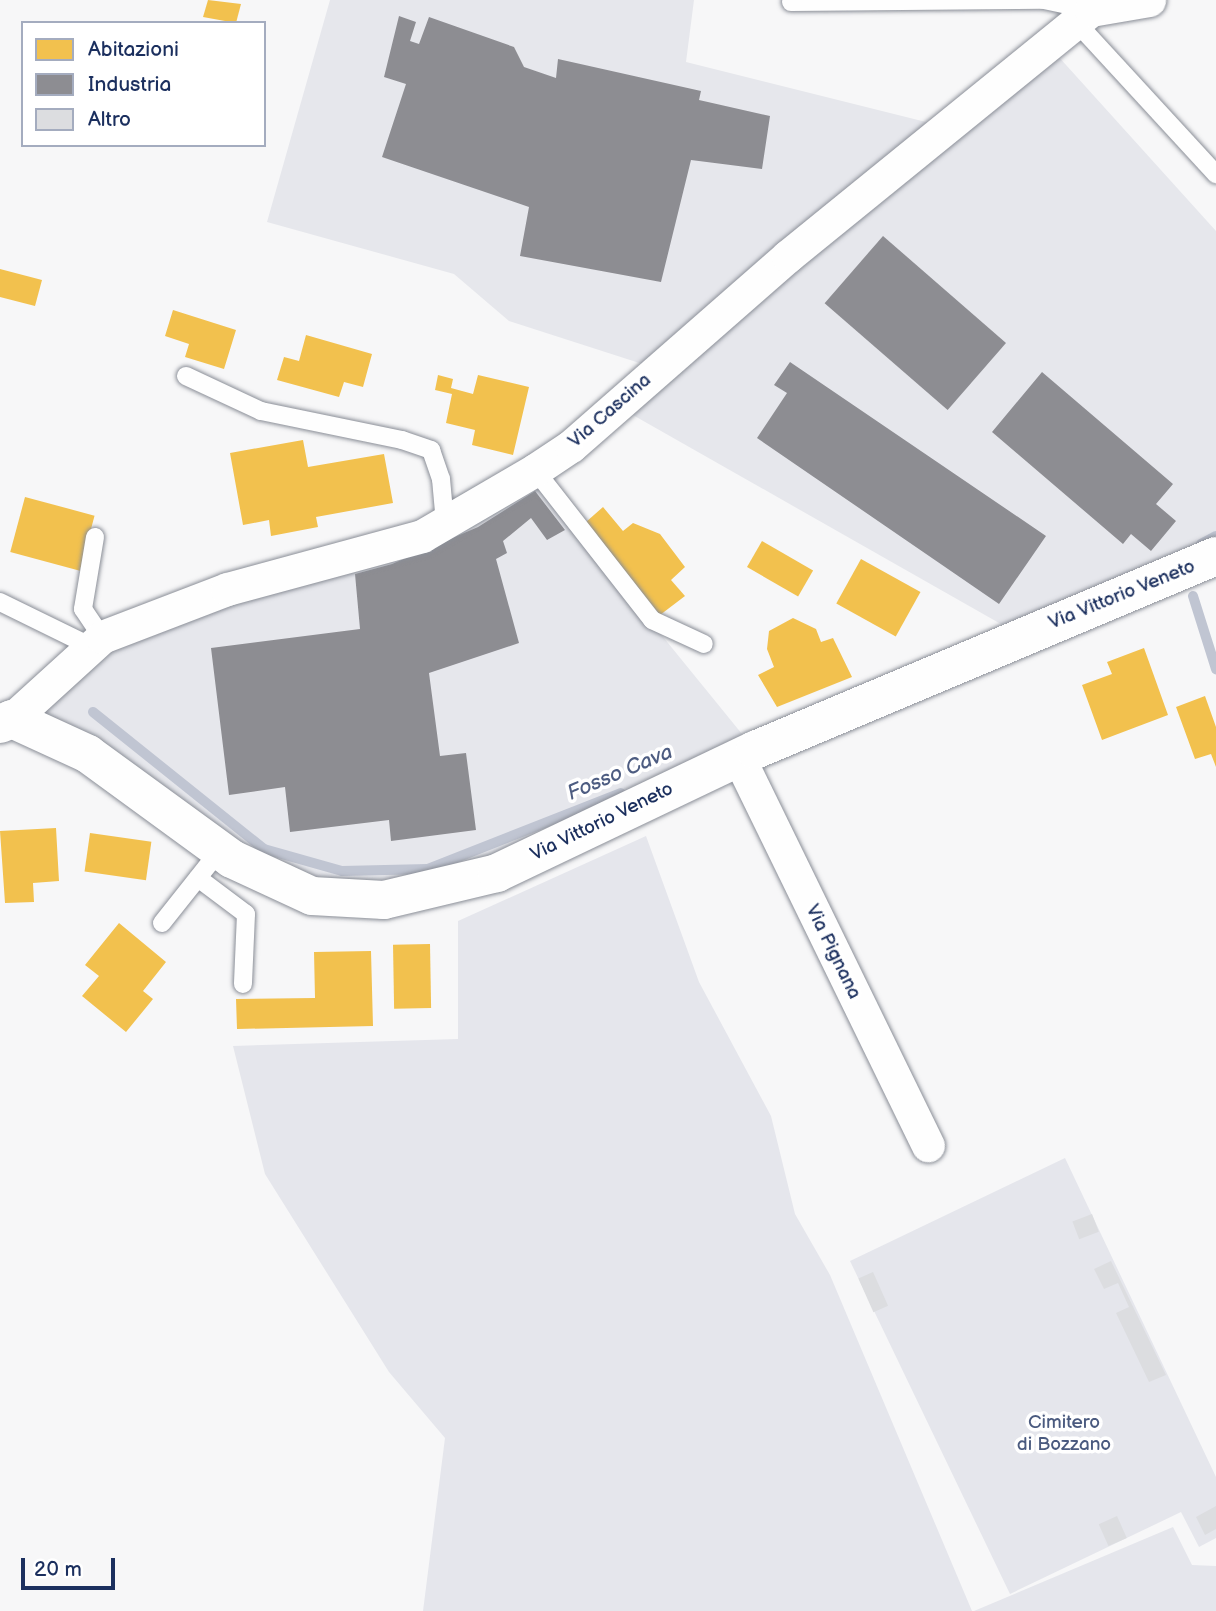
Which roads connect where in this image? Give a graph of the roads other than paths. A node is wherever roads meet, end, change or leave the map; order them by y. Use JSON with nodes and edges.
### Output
{"nodes":[{"id":1,"x":1149,"y":0,"type":"edge"},
{"id":2,"x":791,"y":2,"type":"dead end"},
{"id":3,"x":1083,"y":16,"type":"junction"},
{"id":4,"x":1216,"y":174,"type":"edge"},
{"id":5,"x":186,"y":376,"type":"dead end"},
{"id":6,"x":535,"y":470,"type":"junction"},
{"id":7,"x":445,"y":523,"type":"junction"},
{"id":8,"x":94,"y":537,"type":"dead end"},
{"id":9,"x":1216,"y":556,"type":"edge"},
{"id":10,"x":0,"y":602,"type":"edge"},
{"id":11,"x":97,"y":642,"type":"junction"},
{"id":12,"x":704,"y":644,"type":"dead end"},
{"id":13,"x":6,"y":722,"type":"edge"},
{"id":14,"x":739,"y":758,"type":"junction"},
{"id":15,"x":209,"y":864,"type":"junction"},
{"id":16,"x":162,"y":923,"type":"dead end"},
{"id":17,"x":243,"y":984,"type":"dead end"},
{"id":18,"x":928,"y":1145,"type":"dead end"}],
"edges":[{"from":1,"to":3,"type":"street","name":"Via Cascina"},
{"from":2,"to":3,"type":"lane"},
{"from":3,"to":4,"type":"lane"},
{"from":3,"to":6,"type":"street","name":"Via Cascina"},
{"from":5,"to":7,"type":"lane"},
{"from":6,"to":7,"type":"street","name":"Via Cascina"},
{"from":6,"to":12,"type":"lane"},
{"from":7,"to":11,"type":"street","name":"Via Cascina"},
{"from":8,"to":11,"type":"lane"},
{"from":9,"to":14,"type":"street","name":"Via Vittorio Veneto"},
{"from":10,"to":11,"type":"lane"},
{"from":11,"to":13,"type":"street","name":"Via Cascina"},
{"from":13,"to":15,"type":"street","name":"Via Vittorio Veneto"},
{"from":14,"to":15,"type":"street","name":"Via Vittorio Veneto"},
{"from":14,"to":18,"type":"street","name":"Via Pignana"},
{"from":15,"to":16,"type":"lane"},
{"from":15,"to":17,"type":"lane"}]}
